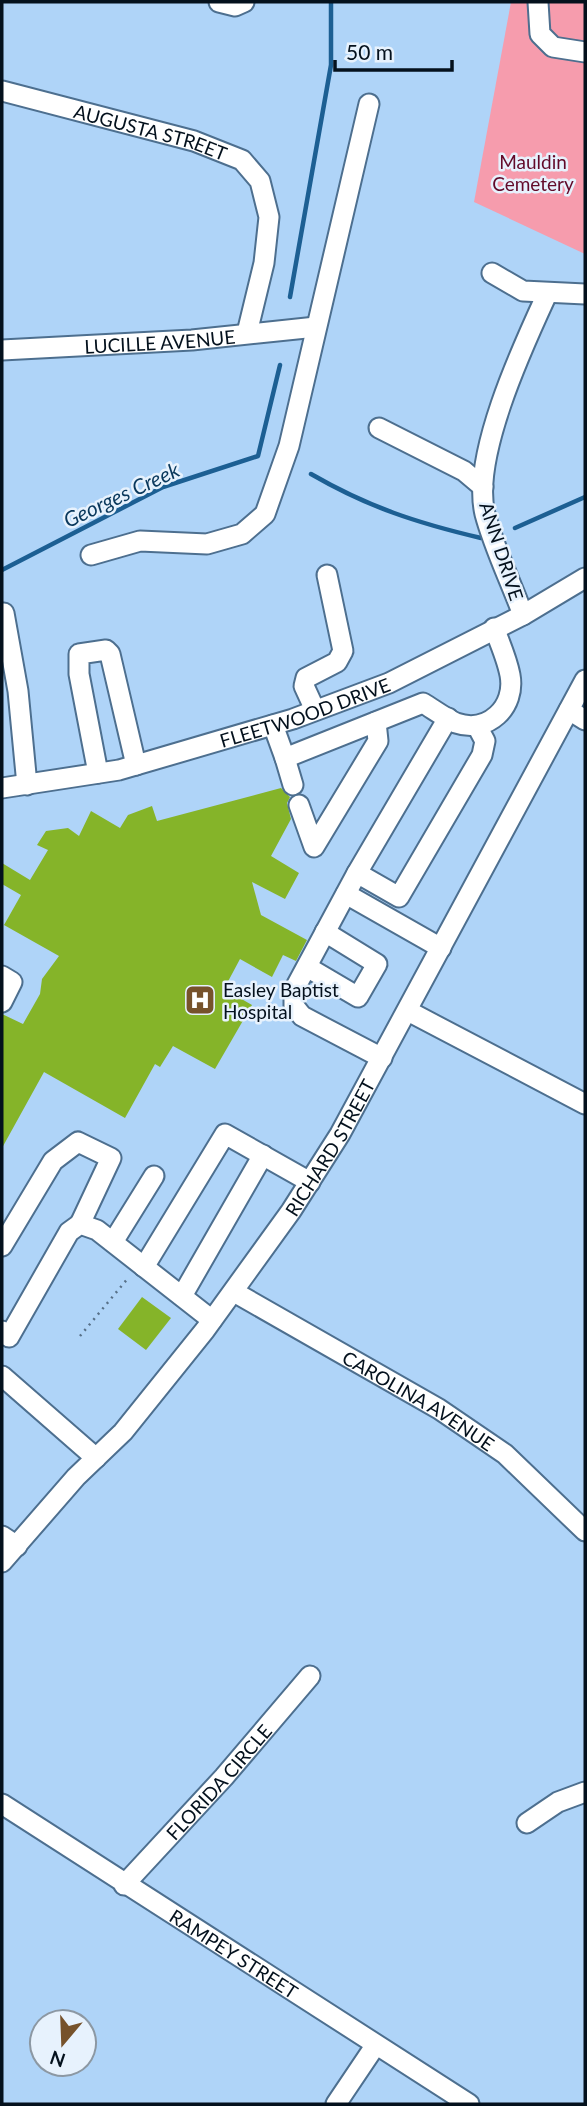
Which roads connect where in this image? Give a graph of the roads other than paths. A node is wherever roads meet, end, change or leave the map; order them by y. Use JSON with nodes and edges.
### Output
{"nodes":[{"id":1,"x":219,"y":2,"type":"edge"},
{"id":2,"x":244,"y":2,"type":"edge"},
{"id":3,"x":538,"y":2,"type":"edge"},
{"id":4,"x":585,"y":52,"type":"edge"},
{"id":5,"x":2,"y":91,"type":"edge"},
{"id":6,"x":369,"y":104,"type":"dead end"},
{"id":7,"x":492,"y":273,"type":"dead end"},
{"id":8,"x":547,"y":294,"type":"junction"},
{"id":9,"x":585,"y":295,"type":"edge"},
{"id":10,"x":316,"y":327,"type":"junction"},
{"id":11,"x":247,"y":333,"type":"junction"},
{"id":12,"x":2,"y":350,"type":"edge"},
{"id":13,"x":379,"y":428,"type":"dead end"},
{"id":14,"x":483,"y":487,"type":"junction"},
{"id":15,"x":90,"y":555,"type":"dead end"},
{"id":16,"x":327,"y":575,"type":"dead end"},
{"id":17,"x":585,"y":578,"type":"edge"},
{"id":18,"x":2,"y":613,"type":"edge"},
{"id":19,"x":523,"y":615,"type":"junction"},
{"id":20,"x":495,"y":628,"type":"junction"},
{"id":21,"x":585,"y":680,"type":"edge"},
{"id":22,"x":315,"y":710,"type":"junction"},
{"id":23,"x":577,"y":715,"type":"edge"},
{"id":24,"x":448,"y":718,"type":"junction"},
{"id":25,"x":376,"y":722,"type":"junction"},
{"id":26,"x":272,"y":725,"type":"junction"},
{"id":27,"x":477,"y":726,"type":"junction"},
{"id":28,"x":285,"y":758,"type":"junction"},
{"id":29,"x":136,"y":765,"type":"junction"},
{"id":30,"x":98,"y":774,"type":"junction"},
{"id":31,"x":27,"y":785,"type":"junction"},
{"id":32,"x":293,"y":785,"type":"dead end"},
{"id":33,"x":2,"y":788,"type":"edge"},
{"id":34,"x":299,"y":805,"type":"dead end"},
{"id":35,"x":358,"y":873,"type":"junction"},
{"id":36,"x":346,"y":894,"type":"junction"},
{"id":37,"x":325,"y":932,"type":"junction"},
{"id":38,"x":441,"y":948,"type":"junction"},
{"id":39,"x":307,"y":967,"type":"junction"},
{"id":40,"x":2,"y":976,"type":"edge"},
{"id":41,"x":2,"y":1002,"type":"edge"},
{"id":42,"x":408,"y":1011,"type":"junction"},
{"id":43,"x":382,"y":1058,"type":"junction"},
{"id":44,"x":585,"y":1104,"type":"edge"},
{"id":45,"x":263,"y":1155,"type":"junction"},
{"id":46,"x":153,"y":1176,"type":"dead end"},
{"id":47,"x":310,"y":1182,"type":"junction"},
{"id":48,"x":80,"y":1224,"type":"junction"},
{"id":49,"x":113,"y":1242,"type":"junction"},
{"id":50,"x":2,"y":1246,"type":"edge"},
{"id":51,"x":142,"y":1265,"type":"junction"},
{"id":52,"x":234,"y":1292,"type":"junction"},
{"id":53,"x":183,"y":1296,"type":"junction"},
{"id":54,"x":212,"y":1320,"type":"junction"},
{"id":55,"x":2,"y":1331,"type":"edge"},
{"id":56,"x":2,"y":1376,"type":"edge"},
{"id":57,"x":96,"y":1458,"type":"junction"},
{"id":58,"x":585,"y":1531,"type":"edge"},
{"id":59,"x":9,"y":1541,"type":"edge"},
{"id":60,"x":2,"y":1562,"type":"edge"},
{"id":61,"x":310,"y":1676,"type":"dead end"},
{"id":62,"x":585,"y":1791,"type":"edge"},
{"id":63,"x":2,"y":1804,"type":"edge"},
{"id":64,"x":527,"y":1822,"type":"dead end"},
{"id":65,"x":124,"y":1885,"type":"junction"},
{"id":66,"x":375,"y":2046,"type":"junction"},
{"id":67,"x":336,"y":2104,"type":"edge"},
{"id":68,"x":469,"y":2104,"type":"edge"}],
"edges":[{"from":1,"to":2,"type":"street"},
{"from":3,"to":4,"type":"street"},
{"from":5,"to":11,"type":"street","name":"AUGUSTA STREET"},
{"from":6,"to":10,"type":"street"},
{"from":7,"to":8,"type":"street"},
{"from":8,"to":9,"type":"street"},
{"from":8,"to":14,"type":"street"},
{"from":10,"to":11,"type":"street","name":"LUCILLE AVENUE"},
{"from":10,"to":15,"type":"street"},
{"from":11,"to":12,"type":"street","name":"LUCILLE AVENUE"},
{"from":13,"to":14,"type":"street"},
{"from":14,"to":19,"type":"street","name":"ANN DRIVE"},
{"from":16,"to":22,"type":"street"},
{"from":17,"to":19,"type":"street","name":"FLEETWOOD DRIVE"},
{"from":18,"to":31,"type":"street"},
{"from":19,"to":20,"type":"street","name":"FLEETWOOD DRIVE"},
{"from":20,"to":22,"type":"street","name":"FLEETWOOD DRIVE"},
{"from":20,"to":27,"type":"street"},
{"from":21,"to":23,"type":"street","name":"RICHARD STREET"},
{"from":22,"to":26,"type":"street","name":"FLEETWOOD DRIVE"},
{"from":23,"to":38,"type":"street","name":"RICHARD STREET"},
{"from":24,"to":25,"type":"street"},
{"from":24,"to":27,"type":"street"},
{"from":24,"to":35,"type":"street"},
{"from":25,"to":28,"type":"street"},
{"from":25,"to":34,"type":"street"},
{"from":26,"to":28,"type":"street"},
{"from":26,"to":29,"type":"street","name":"FLEETWOOD DRIVE"},
{"from":27,"to":35,"type":"street"},
{"from":28,"to":32,"type":"street"},
{"from":29,"to":30,"type":"street","name":"FLEETWOOD DRIVE"},
{"from":29,"to":30,"type":"street"},
{"from":30,"to":31,"type":"street","name":"FLEETWOOD DRIVE"},
{"from":31,"to":33,"type":"street","name":"FLEETWOOD DRIVE"},
{"from":35,"to":36,"type":"street"},
{"from":36,"to":37,"type":"street"},
{"from":36,"to":38,"type":"street"},
{"from":37,"to":39,"type":"street"},
{"from":37,"to":39,"type":"street"},
{"from":38,"to":42,"type":"street","name":"RICHARD STREET"},
{"from":39,"to":43,"type":"street"},
{"from":40,"to":41,"type":"street"},
{"from":42,"to":43,"type":"street","name":"RICHARD STREET"},
{"from":42,"to":44,"type":"street"},
{"from":43,"to":47,"type":"street","name":"RICHARD STREET"},
{"from":45,"to":47,"type":"street"},
{"from":45,"to":51,"type":"street"},
{"from":45,"to":53,"type":"street"},
{"from":46,"to":49,"type":"street"},
{"from":47,"to":52,"type":"street","name":"RICHARD STREET"},
{"from":48,"to":49,"type":"street"},
{"from":48,"to":50,"type":"street"},
{"from":48,"to":55,"type":"street"},
{"from":49,"to":51,"type":"street"},
{"from":51,"to":53,"type":"street"},
{"from":52,"to":54,"type":"street","name":"RICHARD STREET"},
{"from":52,"to":58,"type":"street","name":"CAROLINA AVENUE"},
{"from":53,"to":54,"type":"street"},
{"from":54,"to":57,"type":"street","name":"RICHARD STREET"},
{"from":56,"to":57,"type":"street"},
{"from":57,"to":59,"type":"street","name":"RICHARD STREET"},
{"from":59,"to":60,"type":"street","name":"RICHARD STREET"},
{"from":61,"to":65,"type":"street","name":"FLORIDA CIRCLE"},
{"from":62,"to":64,"type":"street"},
{"from":63,"to":65,"type":"street","name":"RAMPEY STREET"},
{"from":65,"to":66,"type":"street","name":"RAMPEY STREET"},
{"from":66,"to":67,"type":"street"},
{"from":66,"to":68,"type":"street","name":"RAMPEY STREET"}]}
